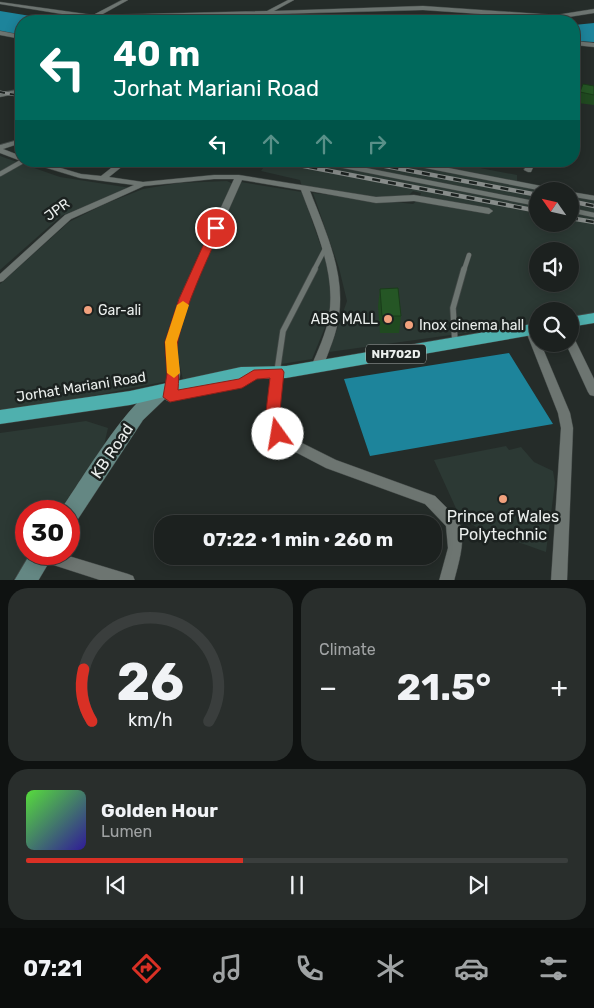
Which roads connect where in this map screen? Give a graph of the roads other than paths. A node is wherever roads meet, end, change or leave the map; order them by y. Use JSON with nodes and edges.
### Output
{"nodes":[{"id":1,"x":126,"y":0,"type":"edge"},
{"id":2,"x":292,"y":0,"type":"edge"},
{"id":3,"x":0,"y":3,"type":"edge"},
{"id":4,"x":217,"y":6,"type":"dead end"},
{"id":5,"x":594,"y":11,"type":"edge"},
{"id":6,"x":266,"y":12,"type":"junction"},
{"id":7,"x":80,"y":15,"type":"edge"},
{"id":8,"x":97,"y":15,"type":"edge"},
{"id":9,"x":197,"y":15,"type":"joint"},
{"id":10,"x":533,"y":15,"type":"edge"},
{"id":11,"x":573,"y":15,"type":"edge"},
{"id":12,"x":0,"y":33,"type":"edge"},
{"id":13,"x":15,"y":37,"type":"edge"},
{"id":14,"x":0,"y":38,"type":"edge"},
{"id":15,"x":15,"y":39,"type":"edge"},
{"id":16,"x":580,"y":44,"type":"edge"},
{"id":17,"x":594,"y":45,"type":"edge"},
{"id":18,"x":0,"y":87,"type":"edge"},
{"id":19,"x":15,"y":90,"type":"edge"},
{"id":20,"x":15,"y":92,"type":"edge"},
{"id":21,"x":0,"y":95,"type":"edge"},
{"id":22,"x":15,"y":143,"type":"edge"},
{"id":23,"x":0,"y":148,"type":"edge"},
{"id":24,"x":15,"y":156,"type":"edge"},
{"id":25,"x":15,"y":164,"type":"edge"},
{"id":26,"x":49,"y":167,"type":"edge"},
{"id":27,"x":118,"y":167,"type":"edge"},
{"id":28,"x":350,"y":167,"type":"edge"},
{"id":29,"x":432,"y":167,"type":"edge"},
{"id":30,"x":529,"y":167,"type":"edge"},
{"id":31,"x":528,"y":170,"type":"dead end"},
{"id":32,"x":0,"y":174,"type":"edge"},
{"id":33,"x":239,"y":177,"type":"junction"},
{"id":34,"x":102,"y":179,"type":"junction"},
{"id":35,"x":143,"y":184,"type":"junction"},
{"id":36,"x":529,"y":186,"type":"edge"},
{"id":37,"x":305,"y":189,"type":"junction"},
{"id":38,"x":579,"y":196,"type":"edge"},
{"id":39,"x":594,"y":198,"type":"edge"},
{"id":40,"x":529,"y":202,"type":"edge"},
{"id":41,"x":489,"y":211,"type":"dead end"},
{"id":42,"x":579,"y":212,"type":"edge"},
{"id":43,"x":594,"y":215,"type":"edge"},
{"id":44,"x":326,"y":247,"type":"junction"},
{"id":45,"x":470,"y":255,"type":"dead end"},
{"id":46,"x":0,"y":279,"type":"edge"},
{"id":47,"x":594,"y":318,"type":"edge"},
{"id":48,"x":579,"y":320,"type":"edge"},
{"id":49,"x":529,"y":329,"type":"edge"},
{"id":50,"x":456,"y":343,"type":"junction"},
{"id":51,"x":542,"y":352,"type":"edge"},
{"id":52,"x":576,"y":352,"type":"edge"},
{"id":53,"x":317,"y":366,"type":"junction"},
{"id":54,"x":277,"y":372,"type":"junction"},
{"id":55,"x":594,"y":392,"type":"edge"},
{"id":56,"x":163,"y":395,"type":"junction"},
{"id":57,"x":0,"y":416,"type":"edge"},
{"id":58,"x":0,"y":426,"type":"edge"},
{"id":59,"x":80,"y":500,"type":"edge"},
{"id":60,"x":35,"y":565,"type":"edge"},
{"id":61,"x":79,"y":565,"type":"edge"},
{"id":62,"x":25,"y":580,"type":"edge"},
{"id":63,"x":128,"y":580,"type":"edge"},
{"id":64,"x":446,"y":580,"type":"edge"},
{"id":65,"x":558,"y":580,"type":"edge"}],
"edges":[{"from":1,"to":8,"type":"street"},
{"from":2,"to":6,"type":"street"},
{"from":3,"to":7,"type":"street"},
{"from":4,"to":9,"type":"street"},
{"from":5,"to":11,"type":"street"},
{"from":6,"to":9,"type":"street"},
{"from":6,"to":10,"type":"street"},
{"from":12,"to":13,"type":"street"},
{"from":14,"to":15,"type":"street"},
{"from":16,"to":17,"type":"street"},
{"from":18,"to":19,"type":"street"},
{"from":20,"to":21,"type":"street"},
{"from":22,"to":23,"type":"street"},
{"from":23,"to":24,"type":"street"},
{"from":25,"to":32,"type":"lane"},
{"from":26,"to":34,"type":"street"},
{"from":27,"to":34,"type":"street"},
{"from":28,"to":40,"type":"lane"},
{"from":29,"to":36,"type":"lane"},
{"from":30,"to":31,"type":"street"},
{"from":33,"to":35,"type":"street"},
{"from":33,"to":37,"type":"street"},
{"from":33,"to":56,"type":"street"},
{"from":34,"to":35,"type":"street"},
{"from":35,"to":46,"type":"street","name":"JPR"},
{"from":37,"to":41,"type":"street"},
{"from":37,"to":44,"type":"street"},
{"from":38,"to":39,"type":"lane"},
{"from":42,"to":43,"type":"lane"},
{"from":44,"to":53,"type":"street"},
{"from":44,"to":54,"type":"lane"},
{"from":45,"to":50,"type":"lane"},
{"from":47,"to":48,"type":"highway"},
{"from":49,"to":50,"type":"highway","name":"Jorhat Mariani Road","number":"NH702D"},
{"from":50,"to":53,"type":"highway","name":"Jorhat Mariani Road","number":"NH702D"},
{"from":51,"to":65,"type":"street"},
{"from":52,"to":55,"type":"street"},
{"from":53,"to":54,"type":"highway","name":"Jorhat Mariani Road","number":"NH702D"},
{"from":54,"to":56,"type":"highway","name":"Jorhat Mariani Road","number":"NH702D"},
{"from":54,"to":64,"type":"street"},
{"from":56,"to":57,"type":"highway","name":"Jorhat Mariani Road","number":"NH702D"},
{"from":56,"to":58,"type":"highway","name":"Jorhat Mariani Road","number":"NH702D"},
{"from":56,"to":59,"type":"street","name":"KB Road"},
{"from":60,"to":62,"type":"street"},
{"from":61,"to":63,"type":"street"}]}
